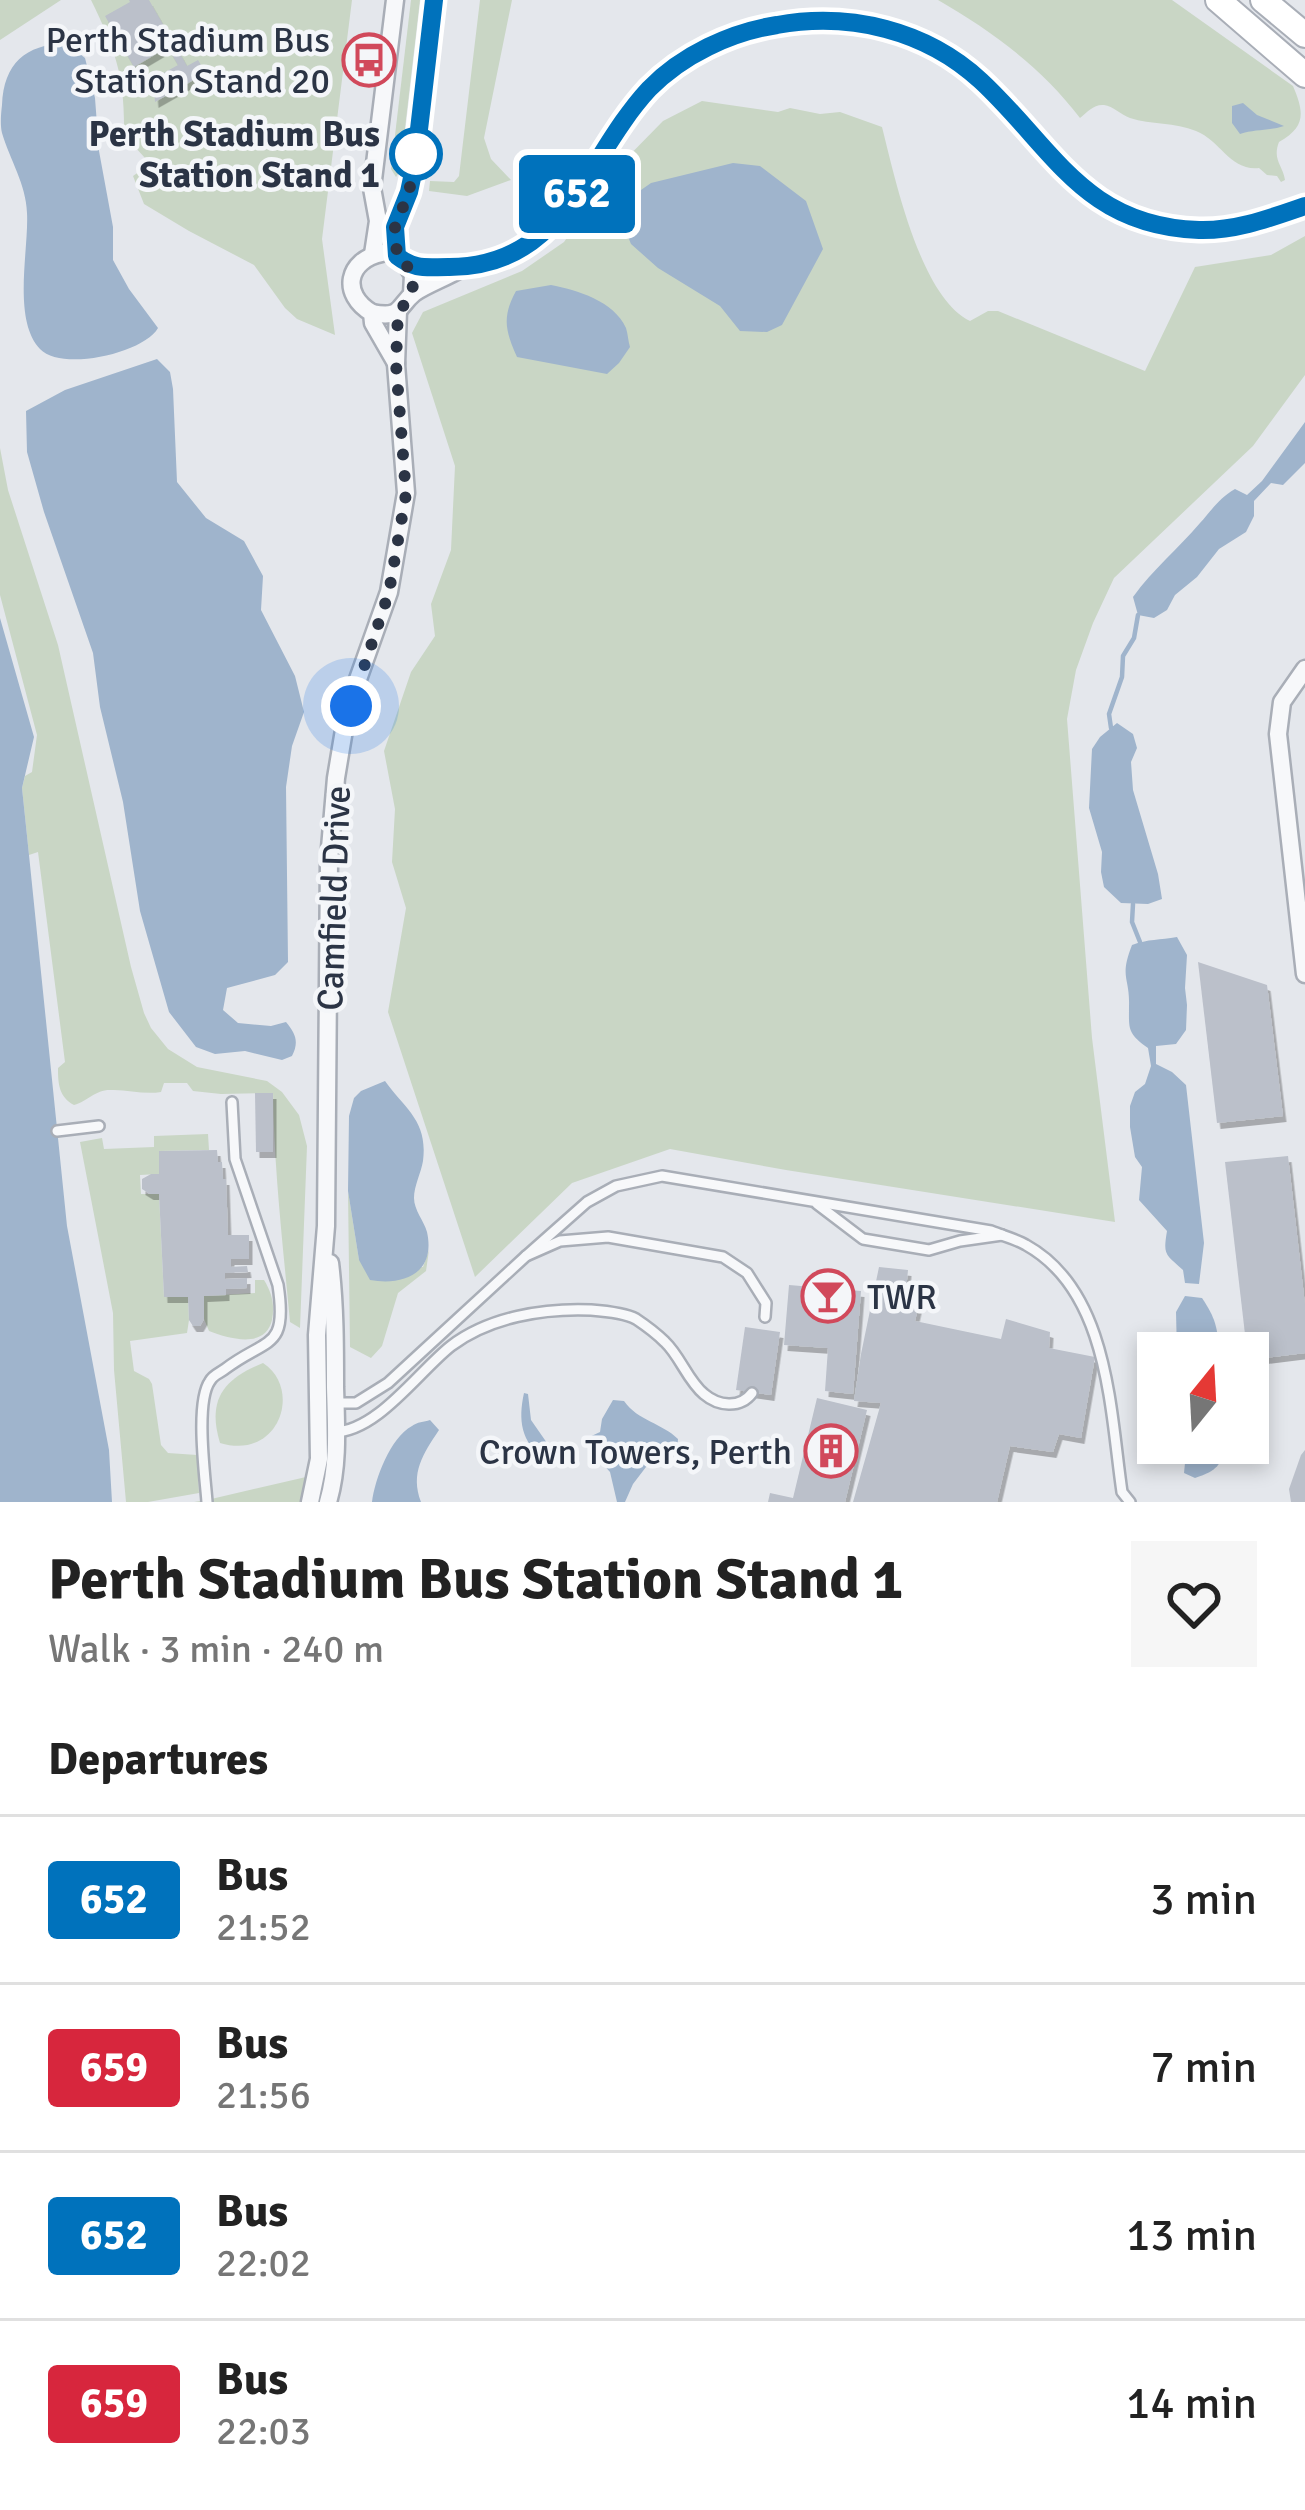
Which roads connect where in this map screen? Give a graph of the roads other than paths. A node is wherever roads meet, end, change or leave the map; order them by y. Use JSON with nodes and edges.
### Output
{"nodes":[{"id":1,"x":394,"y":0,"type":"edge"},
{"id":2,"x":434,"y":0,"type":"edge"},
{"id":3,"x":1198,"y":0,"type":"edge"},
{"id":4,"x":1218,"y":0,"type":"edge"},
{"id":5,"x":1264,"y":0,"type":"edge"},
{"id":6,"x":1305,"y":35,"type":"edge"},
{"id":7,"x":1283,"y":55,"type":"junction"},
{"id":8,"x":1305,"y":75,"type":"edge"},
{"id":9,"x":1305,"y":193,"type":"edge"},
{"id":10,"x":1305,"y":206,"type":"edge"},
{"id":11,"x":1278,"y":215,"type":"junction"},
{"id":12,"x":373,"y":254,"type":"junction"},
{"id":13,"x":403,"y":261,"type":"junction"},
{"id":14,"x":466,"y":266,"type":"junction"},
{"id":15,"x":412,"y":294,"type":"junction"},
{"id":16,"x":398,"y":311,"type":"junction"},
{"id":17,"x":371,"y":313,"type":"junction"},
{"id":18,"x":396,"y":364,"type":"junction"},
{"id":19,"x":1305,"y":669,"type":"edge"},
{"id":20,"x":1305,"y":974,"type":"edge"},
{"id":21,"x":232,"y":1102,"type":"dead end"},
{"id":22,"x":99,"y":1126,"type":"dead end"},
{"id":23,"x":57,"y":1130,"type":"dead end"},
{"id":24,"x":812,"y":1201,"type":"junction"},
{"id":25,"x":1002,"y":1235,"type":"junction"},
{"id":26,"x":526,"y":1256,"type":"junction"},
{"id":27,"x":765,"y":1317,"type":"dead end"},
{"id":28,"x":752,"y":1393,"type":"dead end"},
{"id":29,"x":327,"y":1403,"type":"junction"},
{"id":30,"x":327,"y":1432,"type":"junction"},
{"id":31,"x":207,"y":1502,"type":"edge"},
{"id":32,"x":310,"y":1502,"type":"edge"},
{"id":33,"x":328,"y":1502,"type":"edge"},
{"id":34,"x":1130,"y":1502,"type":"edge"}],
"edges":[{"from":1,"to":12,"type":"street"},
{"from":2,"to":13,"type":"street"},
{"from":3,"to":7,"type":"street"},
{"from":4,"to":7,"type":"street"},
{"from":5,"to":6,"type":"street"},
{"from":7,"to":8,"type":"street"},
{"from":9,"to":11,"type":"street"},
{"from":10,"to":11,"type":"street"},
{"from":11,"to":14,"type":"street"},
{"from":12,"to":13,"type":"street"},
{"from":12,"to":17,"type":"street"},
{"from":13,"to":14,"type":"street"},
{"from":13,"to":15,"type":"street"},
{"from":14,"to":15,"type":"street"},
{"from":15,"to":16,"type":"street"},
{"from":16,"to":17,"type":"street"},
{"from":16,"to":18,"type":"street","name":"Camfield Drive"},
{"from":17,"to":18,"type":"street"},
{"from":18,"to":29,"type":"street","name":"Camfield Drive"},
{"from":19,"to":20,"type":"street"},
{"from":21,"to":31,"type":"lane"},
{"from":22,"to":23,"type":"lane"},
{"from":24,"to":25,"type":"lane"},
{"from":24,"to":25,"type":"lane"},
{"from":24,"to":26,"type":"lane"},
{"from":25,"to":34,"type":"lane"},
{"from":26,"to":27,"type":"lane"},
{"from":26,"to":29,"type":"lane"},
{"from":28,"to":30,"type":"lane"},
{"from":29,"to":30,"type":"street","name":"Camfield Drive"},
{"from":30,"to":32,"type":"street","name":"Camfield Drive"},
{"from":30,"to":33,"type":"street","name":"Camfield Drive"}]}
